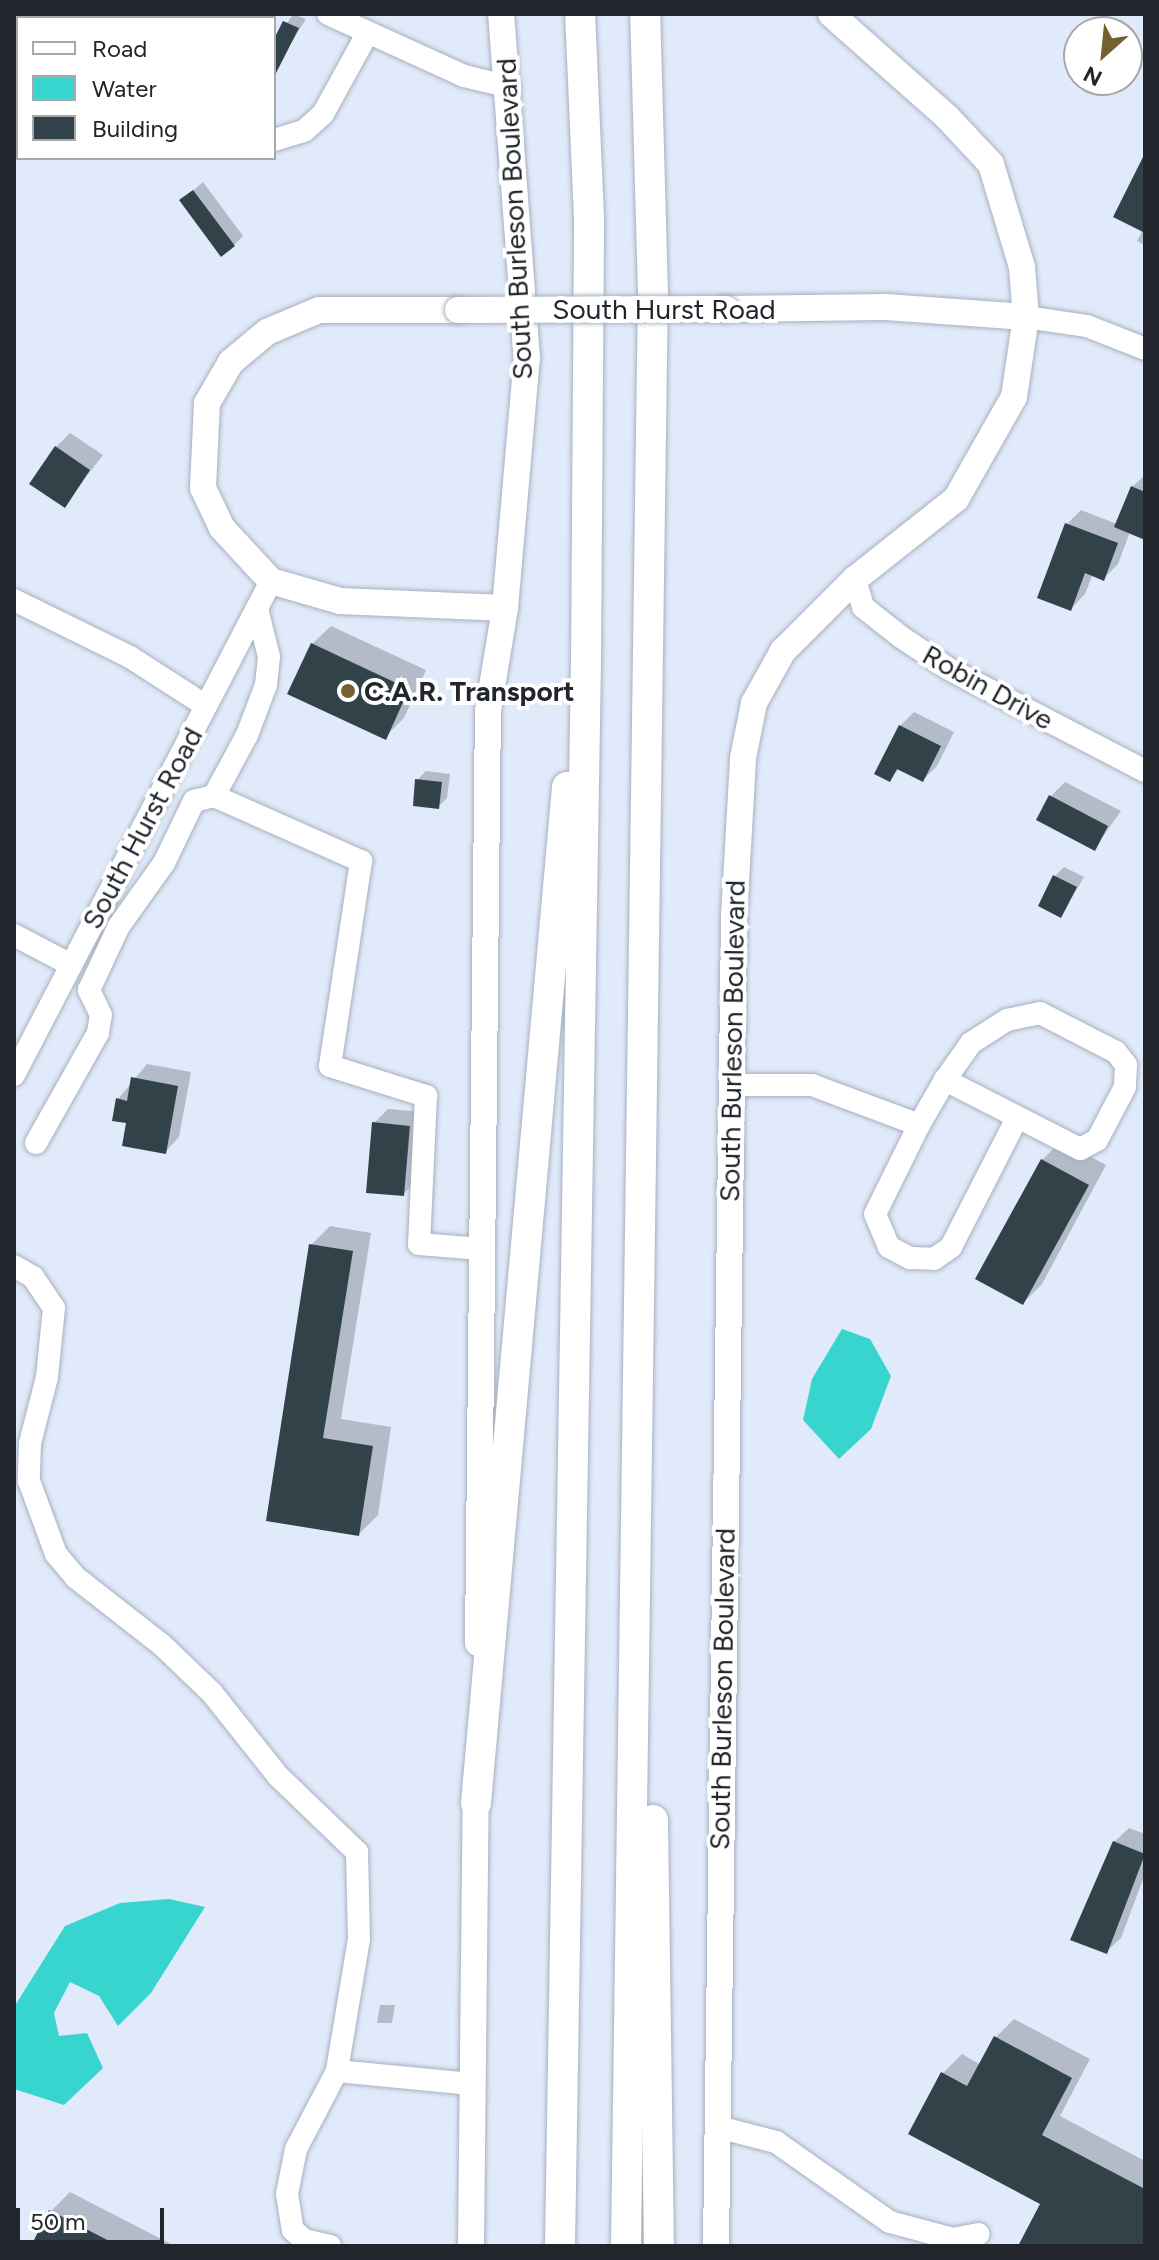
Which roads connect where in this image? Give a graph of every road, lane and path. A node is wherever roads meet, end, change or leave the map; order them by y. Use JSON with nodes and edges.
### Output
{"nodes":[{"id":1,"x":328,"y":14,"type":"edge"},
{"id":2,"x":501,"y":14,"type":"edge"},
{"id":3,"x":580,"y":14,"type":"edge"},
{"id":4,"x":645,"y":14,"type":"edge"},
{"id":5,"x":831,"y":14,"type":"edge"},
{"id":6,"x":367,"y":34,"type":"junction"},
{"id":7,"x":510,"y":87,"type":"junction"},
{"id":8,"x":276,"y":139,"type":"edge"},
{"id":9,"x":1026,"y":317,"type":"junction"},
{"id":10,"x":1145,"y":349,"type":"edge"},
{"id":11,"x":855,"y":579,"type":"junction"},
{"id":12,"x":271,"y":581,"type":"junction"},
{"id":13,"x":14,"y":600,"type":"edge"},
{"id":14,"x":505,"y":608,"type":"junction"},
{"id":15,"x":257,"y":609,"type":"junction"},
{"id":16,"x":586,"y":662,"type":"junction"},
{"id":17,"x":206,"y":706,"type":"junction"},
{"id":18,"x":1145,"y":771,"type":"edge"},
{"id":19,"x":214,"y":796,"type":"junction"},
{"id":20,"x":14,"y":935,"type":"edge"},
{"id":21,"x":71,"y":965,"type":"junction"},
{"id":22,"x":14,"y":1075,"type":"edge"},
{"id":23,"x":945,"y":1080,"type":"junction"},
{"id":24,"x":731,"y":1085,"type":"junction"},
{"id":25,"x":1017,"y":1118,"type":"junction"},
{"id":26,"x":919,"y":1125,"type":"junction"},
{"id":27,"x":36,"y":1143,"type":"dead end"},
{"id":28,"x":482,"y":1249,"type":"junction"},
{"id":29,"x":14,"y":1266,"type":"edge"},
{"id":30,"x":634,"y":1730,"type":"junction"},
{"id":31,"x":476,"y":1803,"type":"junction"},
{"id":32,"x":337,"y":2071,"type":"junction"},
{"id":33,"x":473,"y":2084,"type":"junction"},
{"id":34,"x":718,"y":2127,"type":"junction"},
{"id":35,"x":979,"y":2234,"type":"dead end"},
{"id":36,"x":330,"y":2246,"type":"edge"},
{"id":37,"x":471,"y":2246,"type":"edge"},
{"id":38,"x":560,"y":2246,"type":"edge"},
{"id":39,"x":626,"y":2246,"type":"edge"},
{"id":40,"x":659,"y":2246,"type":"edge"},
{"id":41,"x":716,"y":2246,"type":"edge"}],
"edges":[{"from":1,"to":6,"type":"street"},
{"from":2,"to":7,"type":"main road","name":"South Burleson Boulevard"},
{"from":3,"to":16,"type":"highway"},
{"from":4,"to":30,"type":"highway"},
{"from":5,"to":9,"type":"main road","name":"South Burleson Boulevard"},
{"from":6,"to":7,"type":"street"},
{"from":6,"to":8,"type":"street"},
{"from":7,"to":14,"type":"main road","name":"South Burleson Boulevard"},
{"from":9,"to":10,"type":"street"},
{"from":9,"to":11,"type":"main road","name":"South Burleson Boulevard"},
{"from":9,"to":12,"type":"main road","name":"South Hurst Road","bridge":true},
{"from":11,"to":18,"type":"street","name":"Robin Drive"},
{"from":11,"to":24,"type":"main road","name":"South Burleson Boulevard"},
{"from":12,"to":14,"type":"main road"},
{"from":12,"to":15,"type":"street","name":"South Hurst Road"},
{"from":13,"to":17,"type":"street"},
{"from":14,"to":28,"type":"main road","name":"South Burleson Boulevard"},
{"from":15,"to":17,"type":"street","name":"South Hurst Road"},
{"from":15,"to":19,"type":"street"},
{"from":16,"to":31,"type":"highway"},
{"from":16,"to":38,"type":"highway"},
{"from":17,"to":21,"type":"street","name":"South Hurst Road"},
{"from":19,"to":27,"type":"street"},
{"from":19,"to":28,"type":"street"},
{"from":20,"to":21,"type":"street"},
{"from":21,"to":22,"type":"street","name":"South Hurst Road"},
{"from":23,"to":25,"type":"street"},
{"from":23,"to":25,"type":"street"},
{"from":23,"to":26,"type":"street"},
{"from":24,"to":26,"type":"street"},
{"from":24,"to":34,"type":"main road","name":"South Burleson Boulevard"},
{"from":25,"to":26,"type":"street"},
{"from":28,"to":31,"type":"main road","name":"South Burleson Boulevard"},
{"from":29,"to":32,"type":"street"},
{"from":30,"to":39,"type":"highway"},
{"from":30,"to":40,"type":"highway"},
{"from":31,"to":33,"type":"main road","name":"South Burleson Boulevard"},
{"from":32,"to":33,"type":"street"},
{"from":32,"to":36,"type":"street"},
{"from":33,"to":37,"type":"main road","name":"South Burleson Boulevard"},
{"from":34,"to":35,"type":"street"},
{"from":34,"to":41,"type":"main road","name":"South Burleson Boulevard"}]}
